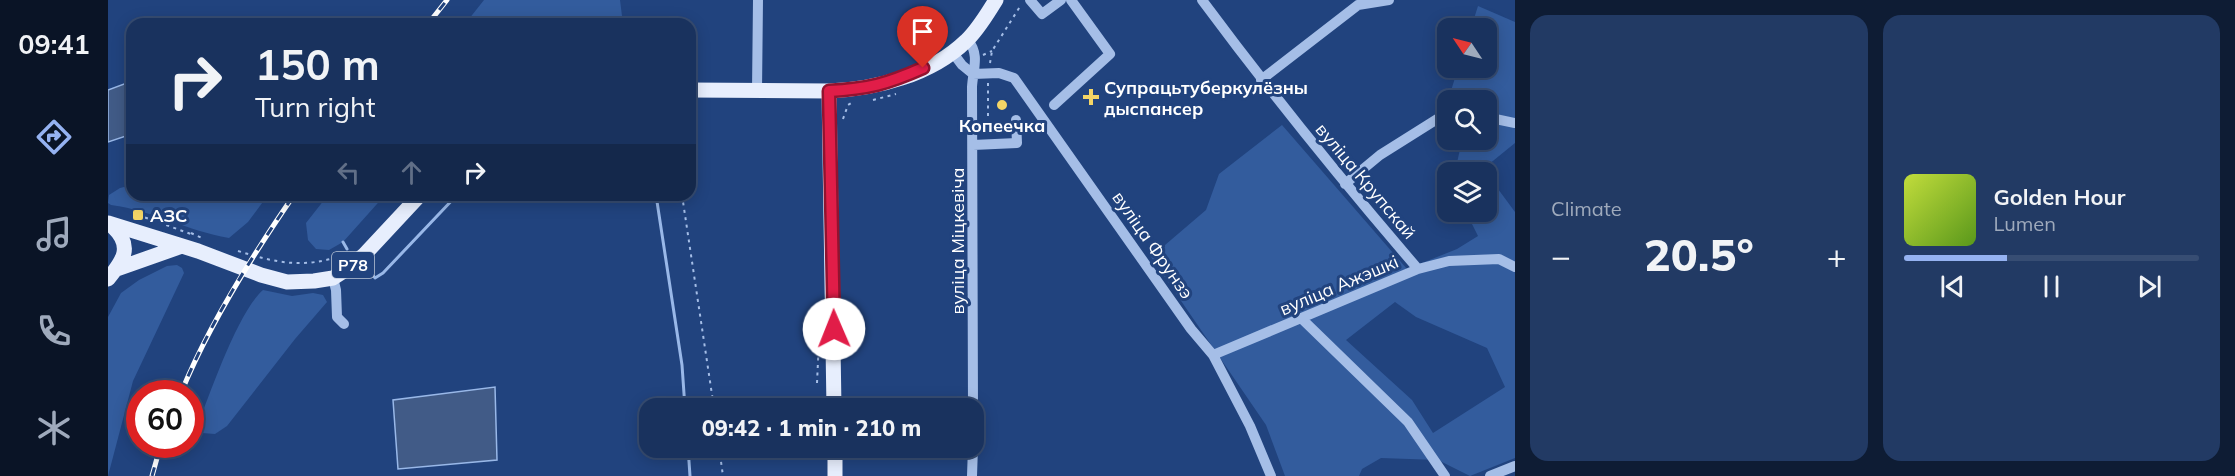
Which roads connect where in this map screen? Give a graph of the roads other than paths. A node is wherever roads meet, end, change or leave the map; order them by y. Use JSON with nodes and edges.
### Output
{"nodes":[{"id":1,"x":758,"y":0,"type":"edge"},
{"id":2,"x":996,"y":0,"type":"edge"},
{"id":3,"x":1030,"y":0,"type":"edge"},
{"id":4,"x":1061,"y":0,"type":"edge"},
{"id":5,"x":1071,"y":0,"type":"edge"},
{"id":6,"x":1202,"y":0,"type":"edge"},
{"id":7,"x":1389,"y":0,"type":"edge"},
{"id":8,"x":968,"y":40,"type":"junction"},
{"id":9,"x":953,"y":53,"type":"junction"},
{"id":10,"x":973,"y":74,"type":"junction"},
{"id":11,"x":1261,"y":80,"type":"junction"},
{"id":12,"x":696,"y":90,"type":"edge"},
{"id":13,"x":757,"y":91,"type":"junction"},
{"id":14,"x":829,"y":91,"type":"junction"},
{"id":15,"x":1054,"y":105,"type":"dead end"},
{"id":16,"x":1437,"y":119,"type":"edge"},
{"id":17,"x":1497,"y":119,"type":"edge"},
{"id":18,"x":1016,"y":120,"type":"dead end"},
{"id":19,"x":1515,"y":123,"type":"edge"},
{"id":20,"x":973,"y":145,"type":"junction"},
{"id":21,"x":1345,"y":184,"type":"junction"},
{"id":22,"x":414,"y":201,"type":"edge"},
{"id":23,"x":110,"y":224,"type":"edge"},
{"id":24,"x":186,"y":240,"type":"junction"},
{"id":25,"x":1515,"y":267,"type":"edge"},
{"id":26,"x":1418,"y":269,"type":"junction"},
{"id":27,"x":111,"y":275,"type":"edge"},
{"id":28,"x":333,"y":278,"type":"junction"},
{"id":29,"x":1302,"y":319,"type":"junction"},
{"id":30,"x":344,"y":324,"type":"dead end"},
{"id":31,"x":1213,"y":355,"type":"junction"},
{"id":32,"x":834,"y":398,"type":"edge"},
{"id":33,"x":973,"y":398,"type":"edge"},
{"id":34,"x":835,"y":458,"type":"edge"},
{"id":35,"x":972,"y":458,"type":"edge"},
{"id":36,"x":1515,"y":466,"type":"edge"},
{"id":37,"x":835,"y":476,"type":"edge"},
{"id":38,"x":972,"y":476,"type":"edge"},
{"id":39,"x":1271,"y":476,"type":"edge"},
{"id":40,"x":1445,"y":476,"type":"edge"},
{"id":41,"x":1490,"y":476,"type":"edge"}],
"edges":[{"from":1,"to":13,"type":"street"},
{"from":2,"to":8,"type":"main road"},
{"from":3,"to":4,"type":"street"},
{"from":5,"to":15,"type":"street"},
{"from":6,"to":11,"type":"street","name":"вуліца Крупскай"},
{"from":7,"to":11,"type":"street"},
{"from":8,"to":9,"type":"main road"},
{"from":8,"to":10,"type":"street","name":"вуліца Міцкевіча"},
{"from":9,"to":10,"type":"street"},
{"from":9,"to":14,"type":"main road"},
{"from":10,"to":20,"type":"street","name":"вуліца Міцкевіча"},
{"from":10,"to":31,"type":"street","name":"вуліца Фрунзэ"},
{"from":11,"to":21,"type":"street","name":"вуліца Крупскай"},
{"from":12,"to":13,"type":"main road"},
{"from":13,"to":14,"type":"main road"},
{"from":14,"to":32,"type":"main road"},
{"from":16,"to":21,"type":"street"},
{"from":17,"to":19,"type":"street"},
{"from":18,"to":20,"type":"street"},
{"from":20,"to":33,"type":"street","name":"вуліца Міцкевіча"},
{"from":21,"to":26,"type":"street","name":"вуліца Крупскай"},
{"from":22,"to":28,"type":"main road","number":"Р78"},
{"from":23,"to":24,"type":"main road","number":"Р78"},
{"from":23,"to":27,"type":"main road","number":"Р78"},
{"from":24,"to":27,"type":"main road","number":"Р78"},
{"from":24,"to":28,"type":"main road","number":"Р78"},
{"from":25,"to":26,"type":"street","name":"вуліца Ажэшкі"},
{"from":26,"to":29,"type":"street","name":"вуліца Ажэшкі"},
{"from":28,"to":30,"type":"street"},
{"from":29,"to":31,"type":"street","name":"вуліца Ажэшкі"},
{"from":29,"to":40,"type":"street"},
{"from":31,"to":39,"type":"street","name":"вуліца Фрунзэ"},
{"from":34,"to":37,"type":"main road"},
{"from":35,"to":38,"type":"street"},
{"from":36,"to":41,"type":"street"}]}
